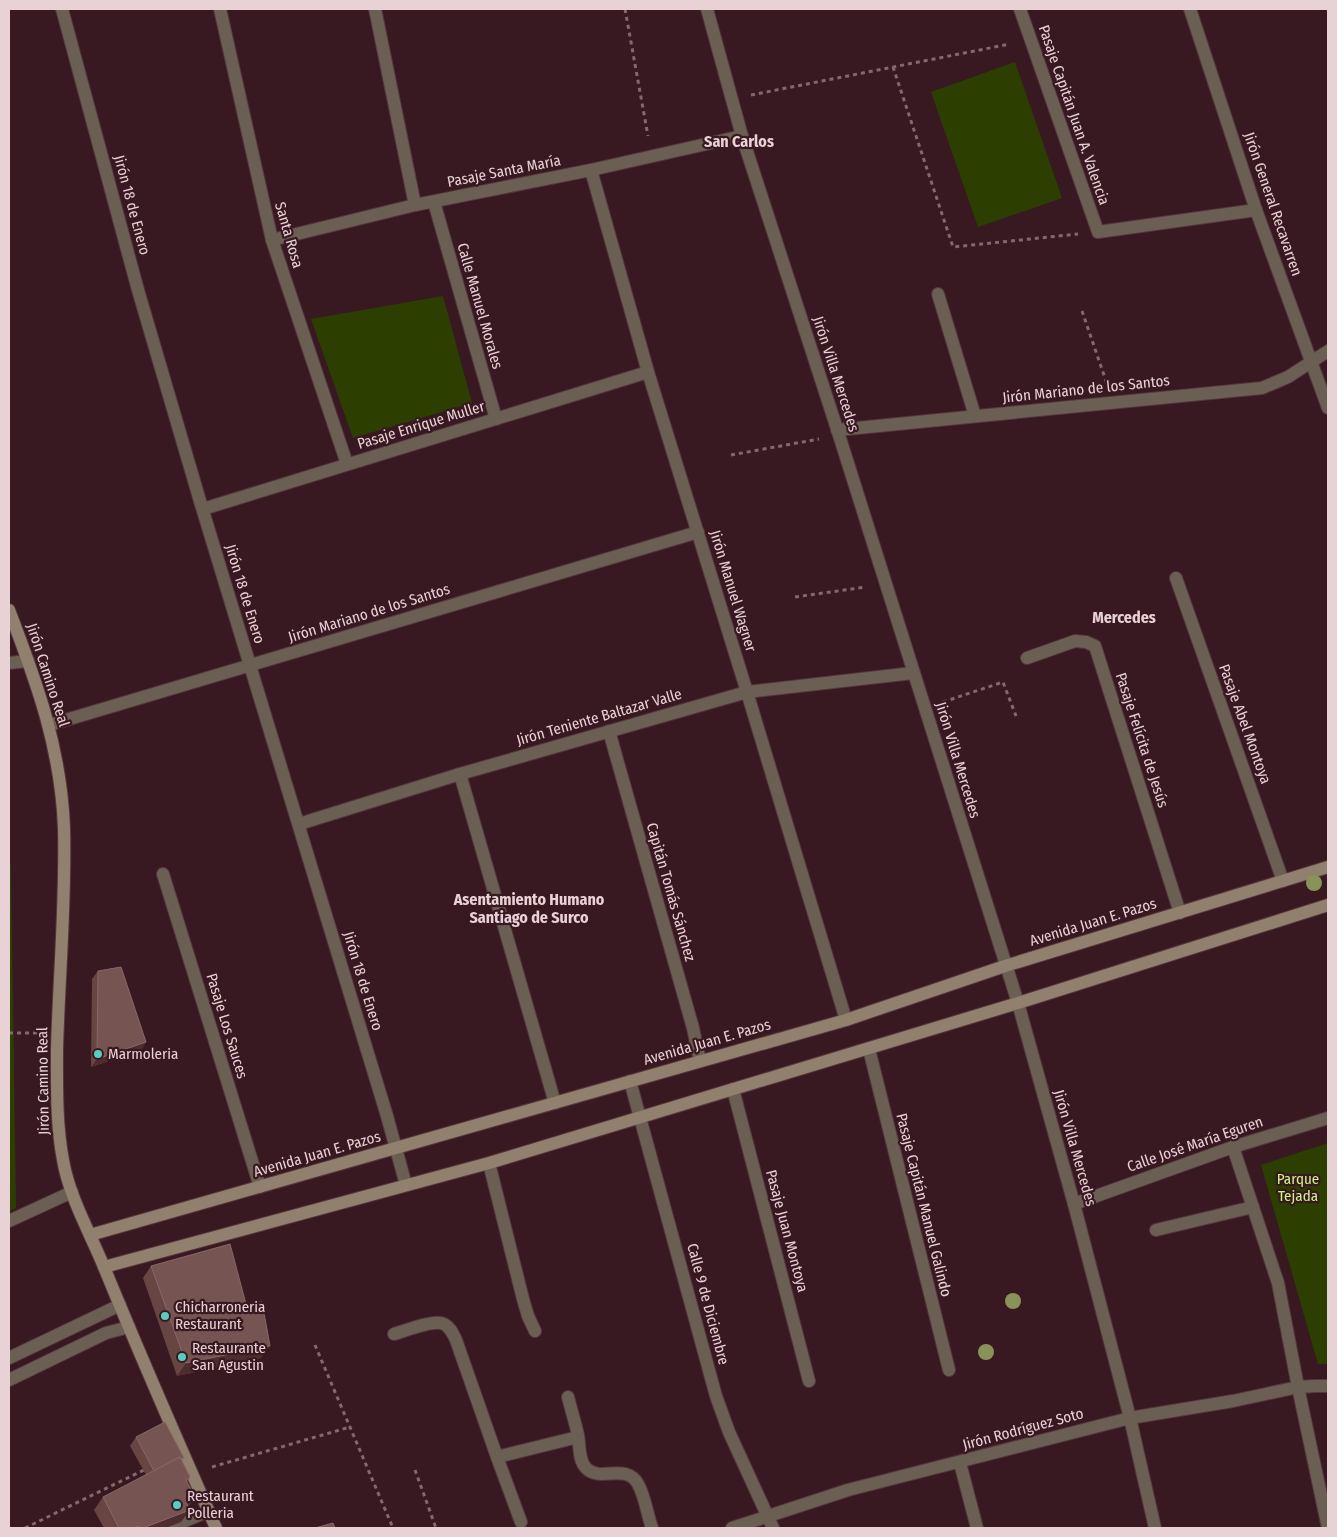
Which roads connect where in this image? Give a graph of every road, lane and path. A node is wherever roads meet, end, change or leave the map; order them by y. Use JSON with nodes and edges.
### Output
{"nodes":[{"id":1,"x":62,"y":9,"type":"edge"},
{"id":2,"x":220,"y":9,"type":"edge"},
{"id":3,"x":375,"y":9,"type":"edge"},
{"id":4,"x":625,"y":9,"type":"edge"},
{"id":5,"x":707,"y":9,"type":"edge"},
{"id":6,"x":1020,"y":9,"type":"edge"},
{"id":7,"x":1190,"y":9,"type":"edge"},
{"id":8,"x":1030,"y":40,"type":"junction"},
{"id":9,"x":894,"y":67,"type":"junction"},
{"id":10,"x":732,"y":99,"type":"junction"},
{"id":11,"x":742,"y":136,"type":"junction"},
{"id":12,"x":652,"y":156,"type":"junction"},
{"id":13,"x":591,"y":170,"type":"junction"},
{"id":14,"x":434,"y":202,"type":"junction"},
{"id":15,"x":415,"y":205,"type":"junction"},
{"id":16,"x":1256,"y":210,"type":"junction"},
{"id":17,"x":1098,"y":232,"type":"junction"},
{"id":18,"x":272,"y":240,"type":"junction"},
{"id":19,"x":938,"y":294,"type":"dead end"},
{"id":20,"x":1082,"y":311,"type":"dead end"},
{"id":21,"x":1328,"y":351,"type":"edge"},
{"id":22,"x":1312,"y":363,"type":"junction"},
{"id":23,"x":648,"y":372,"type":"junction"},
{"id":24,"x":1113,"y":402,"type":"junction"},
{"id":25,"x":1328,"y":408,"type":"edge"},
{"id":26,"x":974,"y":416,"type":"junction"},
{"id":27,"x":496,"y":419,"type":"junction"},
{"id":28,"x":838,"y":433,"type":"junction"},
{"id":29,"x":731,"y":455,"type":"dead end"},
{"id":30,"x":347,"y":464,"type":"junction"},
{"id":31,"x":203,"y":509,"type":"junction"},
{"id":32,"x":698,"y":532,"type":"junction"},
{"id":33,"x":1176,"y":578,"type":"dead end"},
{"id":34,"x":885,"y":584,"type":"junction"},
{"id":35,"x":795,"y":597,"type":"dead end"},
{"id":36,"x":9,"y":610,"type":"edge"},
{"id":37,"x":1027,"y":658,"type":"dead end"},
{"id":38,"x":28,"y":661,"type":"junction"},
{"id":39,"x":9,"y":663,"type":"edge"},
{"id":40,"x":250,"y":665,"type":"junction"},
{"id":41,"x":913,"y":673,"type":"junction"},
{"id":42,"x":747,"y":692,"type":"junction"},
{"id":43,"x":924,"y":708,"type":"junction"},
{"id":44,"x":1016,"y":716,"type":"dead end"},
{"id":45,"x":49,"y":725,"type":"junction"},
{"id":46,"x":609,"y":731,"type":"junction"},
{"id":47,"x":460,"y":774,"type":"junction"},
{"id":48,"x":299,"y":824,"type":"junction"},
{"id":49,"x":1328,"y":868,"type":"edge"},
{"id":50,"x":163,"y":874,"type":"dead end"},
{"id":51,"x":1283,"y":881,"type":"junction"},
{"id":52,"x":1328,"y":905,"type":"edge"},
{"id":53,"x":1180,"y":913,"type":"junction"},
{"id":54,"x":1005,"y":966,"type":"junction"},
{"id":55,"x":1018,"y":1003,"type":"junction"},
{"id":56,"x":846,"y":1020,"type":"junction"},
{"id":57,"x":58,"y":1032,"type":"junction"},
{"id":58,"x":9,"y":1033,"type":"edge"},
{"id":59,"x":869,"y":1049,"type":"junction"},
{"id":60,"x":700,"y":1061,"type":"junction"},
{"id":61,"x":630,"y":1081,"type":"junction"},
{"id":62,"x":733,"y":1089,"type":"junction"},
{"id":63,"x":555,"y":1103,"type":"junction"},
{"id":64,"x":640,"y":1118,"type":"junction"},
{"id":65,"x":1328,"y":1118,"type":"edge"},
{"id":66,"x":1233,"y":1147,"type":"junction"},
{"id":67,"x":395,"y":1148,"type":"junction"},
{"id":68,"x":490,"y":1163,"type":"junction"},
{"id":69,"x":406,"y":1185,"type":"junction"},
{"id":70,"x":260,"y":1187,"type":"junction"},
{"id":71,"x":72,"y":1192,"type":"junction"},
{"id":72,"x":1074,"y":1204,"type":"junction"},
{"id":73,"x":1253,"y":1207,"type":"junction"},
{"id":74,"x":9,"y":1221,"type":"edge"},
{"id":75,"x":1156,"y":1230,"type":"dead end"},
{"id":76,"x":90,"y":1235,"type":"junction"},
{"id":77,"x":104,"y":1267,"type":"junction"},
{"id":78,"x":120,"y":1305,"type":"junction"},
{"id":79,"x":129,"y":1327,"type":"junction"},
{"id":80,"x":535,"y":1331,"type":"dead end"},
{"id":81,"x":394,"y":1334,"type":"dead end"},
{"id":82,"x":315,"y":1345,"type":"dead end"},
{"id":83,"x":9,"y":1358,"type":"edge"},
{"id":84,"x":949,"y":1370,"type":"dead end"},
{"id":85,"x":9,"y":1380,"type":"edge"},
{"id":86,"x":809,"y":1381,"type":"dead end"},
{"id":87,"x":1328,"y":1386,"type":"edge"},
{"id":88,"x":1298,"y":1387,"type":"junction"},
{"id":89,"x":568,"y":1397,"type":"dead end"},
{"id":90,"x":1130,"y":1418,"type":"junction"},
{"id":91,"x":350,"y":1427,"type":"junction"},
{"id":92,"x":578,"y":1437,"type":"junction"},
{"id":93,"x":497,"y":1456,"type":"junction"},
{"id":94,"x":960,"y":1463,"type":"junction"},
{"id":95,"x":148,"y":1468,"type":"edge"},
{"id":96,"x":415,"y":1470,"type":"dead end"},
{"id":97,"x":192,"y":1473,"type":"junction"},
{"id":98,"x":209,"y":1512,"type":"junction"},
{"id":99,"x":767,"y":1516,"type":"junction"},
{"id":100,"x":521,"y":1522,"type":"dead end"},
{"id":101,"x":25,"y":1528,"type":"edge"},
{"id":102,"x":168,"y":1528,"type":"edge"},
{"id":103,"x":216,"y":1528,"type":"edge"},
{"id":104,"x":393,"y":1528,"type":"edge"},
{"id":105,"x":436,"y":1528,"type":"edge"},
{"id":106,"x":652,"y":1528,"type":"edge"},
{"id":107,"x":732,"y":1528,"type":"edge"},
{"id":108,"x":772,"y":1528,"type":"edge"},
{"id":109,"x":977,"y":1528,"type":"edge"},
{"id":110,"x":1155,"y":1528,"type":"edge"},
{"id":111,"x":1328,"y":1528,"type":"edge"}],
"edges":[{"from":1,"to":31,"type":"street","name":"Jirón 18 de Enero"},
{"from":2,"to":18,"type":"street","name":"Santa Rosa"},
{"from":3,"to":15,"type":"street"},
{"from":4,"to":12,"type":"path"},
{"from":5,"to":10,"type":"street","name":"Jirón Villa Mercedes"},
{"from":6,"to":8,"type":"street","name":"Pasaje Capitán Juan A. Valencia"},
{"from":7,"to":16,"type":"street","name":"Jirón General Recavarren"},
{"from":8,"to":9,"type":"path"},
{"from":8,"to":17,"type":"street","name":"Pasaje Capitán Juan A. Valencia"},
{"from":9,"to":10,"type":"path"},
{"from":9,"to":17,"type":"path"},
{"from":10,"to":11,"type":"street","name":"Jirón Villa Mercedes"},
{"from":11,"to":12,"type":"street","name":"Pasaje Santa María"},
{"from":11,"to":28,"type":"street","name":"Jirón Villa Mercedes"},
{"from":12,"to":13,"type":"street","name":"Pasaje Santa María"},
{"from":13,"to":14,"type":"street","name":"Pasaje Santa María"},
{"from":13,"to":23,"type":"street","name":"Jirón Manuel Wagner"},
{"from":14,"to":15,"type":"street","name":"Pasaje Santa María"},
{"from":14,"to":27,"type":"street","name":"Calle Manuel Morales"},
{"from":15,"to":18,"type":"street","name":"Pasaje Santa María"},
{"from":16,"to":17,"type":"street"},
{"from":16,"to":22,"type":"street","name":"Jirón General Recavarren"},
{"from":18,"to":30,"type":"street","name":"Santa Rosa"},
{"from":19,"to":26,"type":"street"},
{"from":20,"to":24,"type":"path"},
{"from":21,"to":22,"type":"street","name":"Jirón Mariano de los Santos"},
{"from":22,"to":24,"type":"street","name":"Jirón Mariano de los Santos"},
{"from":22,"to":25,"type":"street","name":"Jirón General Recavarren"},
{"from":23,"to":27,"type":"street","name":"Pasaje Enrique Muller"},
{"from":23,"to":32,"type":"street","name":"Jirón Manuel Wagner"},
{"from":24,"to":26,"type":"street","name":"Jirón Mariano de los Santos"},
{"from":26,"to":28,"type":"street","name":"Jirón Mariano de los Santos"},
{"from":27,"to":30,"type":"street","name":"Pasaje Enrique Muller"},
{"from":28,"to":29,"type":"path"},
{"from":28,"to":34,"type":"street","name":"Jirón Villa Mercedes"},
{"from":30,"to":31,"type":"street","name":"Pasaje Enrique Muller"},
{"from":31,"to":40,"type":"street","name":"Jirón 18 de Enero"},
{"from":32,"to":40,"type":"street","name":"Jirón Mariano de los Santos"},
{"from":32,"to":42,"type":"street","name":"Jirón Manuel Wagner"},
{"from":33,"to":51,"type":"street","name":"Pasaje Abel Montoya"},
{"from":34,"to":35,"type":"path"},
{"from":34,"to":41,"type":"street","name":"Jirón Villa Mercedes"},
{"from":36,"to":38,"type":"street","name":"Jirón Camino Real"},
{"from":37,"to":53,"type":"street","name":"Pasaje Felícita de Jesús"},
{"from":38,"to":39,"type":"street"},
{"from":38,"to":45,"type":"street","name":"Jirón Camino Real"},
{"from":40,"to":45,"type":"street","name":"Jirón Mariano de los Santos"},
{"from":40,"to":48,"type":"street","name":"Jirón 18 de Enero"},
{"from":41,"to":42,"type":"street","name":"Jirón Teniente Baltazar Valle"},
{"from":41,"to":43,"type":"street","name":"Jirón Villa Mercedes"},
{"from":42,"to":46,"type":"street","name":"Jirón Teniente Baltazar Valle"},
{"from":42,"to":56,"type":"street","name":"Jirón Manuel Wagner"},
{"from":43,"to":44,"type":"path"},
{"from":43,"to":54,"type":"street","name":"Jirón Villa Mercedes"},
{"from":45,"to":57,"type":"street","name":"Jirón Camino Real"},
{"from":46,"to":47,"type":"street","name":"Jirón Teniente Baltazar Valle"},
{"from":46,"to":60,"type":"street","name":"Capitán Tomás Sánchez"},
{"from":47,"to":48,"type":"street","name":"Jirón Teniente Baltazar Valle"},
{"from":47,"to":63,"type":"street"},
{"from":48,"to":67,"type":"street","name":"Jirón 18 de Enero"},
{"from":49,"to":51,"type":"street","name":"Avenida Juan E. Pazos"},
{"from":50,"to":70,"type":"street","name":"Pasaje Los Sauces"},
{"from":51,"to":53,"type":"street","name":"Avenida Juan E. Pazos"},
{"from":52,"to":55,"type":"street"},
{"from":53,"to":54,"type":"street","name":"Avenida Juan E. Pazos"},
{"from":54,"to":55,"type":"street","name":"Jirón Villa Mercedes"},
{"from":54,"to":56,"type":"street","name":"Avenida Juan E. Pazos"},
{"from":55,"to":59,"type":"street"},
{"from":55,"to":72,"type":"street","name":"Jirón Villa Mercedes"},
{"from":56,"to":60,"type":"street","name":"Avenida Juan E. Pazos"},
{"from":57,"to":58,"type":"path"},
{"from":57,"to":71,"type":"street","name":"Jirón Camino Real"},
{"from":59,"to":62,"type":"street"},
{"from":59,"to":84,"type":"street","name":"Pasaje Capitán Manuel Galindo"},
{"from":60,"to":61,"type":"street","name":"Avenida Juan E. Pazos"},
{"from":61,"to":63,"type":"street","name":"Avenida Juan E. Pazos"},
{"from":61,"to":64,"type":"street","name":"Calle 9 de Diciembre"},
{"from":62,"to":64,"type":"street"},
{"from":62,"to":86,"type":"street","name":"Pasaje Juan Montoya"},
{"from":63,"to":67,"type":"street","name":"Avenida Juan E. Pazos"},
{"from":64,"to":68,"type":"street"},
{"from":64,"to":99,"type":"street","name":"Calle 9 de Diciembre"},
{"from":65,"to":66,"type":"street","name":"Calle José María Eguren"},
{"from":66,"to":72,"type":"street","name":"Calle José María Eguren"},
{"from":66,"to":73,"type":"street"},
{"from":67,"to":69,"type":"street","name":"Jirón 18 de Enero"},
{"from":67,"to":70,"type":"street","name":"Avenida Juan E. Pazos"},
{"from":68,"to":69,"type":"street"},
{"from":68,"to":80,"type":"street"},
{"from":69,"to":77,"type":"street"},
{"from":70,"to":76,"type":"street","name":"Avenida Juan E. Pazos"},
{"from":71,"to":74,"type":"street"},
{"from":71,"to":76,"type":"street","name":"Jirón Camino Real"},
{"from":72,"to":90,"type":"street","name":"Jirón Villa Mercedes"},
{"from":73,"to":75,"type":"street"},
{"from":73,"to":88,"type":"street"},
{"from":76,"to":77,"type":"street","name":"Jirón Camino Real"},
{"from":77,"to":78,"type":"street","name":"Jirón Camino Real"},
{"from":78,"to":79,"type":"street","name":"Jirón Camino Real"},
{"from":78,"to":83,"type":"street"},
{"from":79,"to":85,"type":"street"},
{"from":79,"to":97,"type":"street","name":"Jirón Camino Real"},
{"from":81,"to":93,"type":"street"},
{"from":82,"to":91,"type":"path"},
{"from":87,"to":88,"type":"street","name":"Jirón Rodríguez Soto"},
{"from":88,"to":90,"type":"street","name":"Jirón Rodríguez Soto"},
{"from":88,"to":111,"type":"street"},
{"from":89,"to":92,"type":"street"},
{"from":90,"to":94,"type":"street","name":"Jirón Rodríguez Soto"},
{"from":90,"to":110,"type":"street","name":"Jirón Villa Mercedes"},
{"from":91,"to":97,"type":"path"},
{"from":91,"to":104,"type":"path"},
{"from":92,"to":93,"type":"street"},
{"from":92,"to":106,"type":"street"},
{"from":93,"to":100,"type":"street"},
{"from":94,"to":99,"type":"street","name":"Jirón Rodríguez Soto"},
{"from":94,"to":109,"type":"street"},
{"from":95,"to":101,"type":"path"},
{"from":96,"to":105,"type":"path"},
{"from":97,"to":98,"type":"street","name":"Jirón Camino Real"},
{"from":98,"to":102,"type":"street"},
{"from":98,"to":103,"type":"street","name":"Jirón Camino Real"},
{"from":99,"to":107,"type":"street","name":"Jirón Rodríguez Soto"},
{"from":99,"to":108,"type":"street","name":"Calle 9 de Diciembre"}]}
